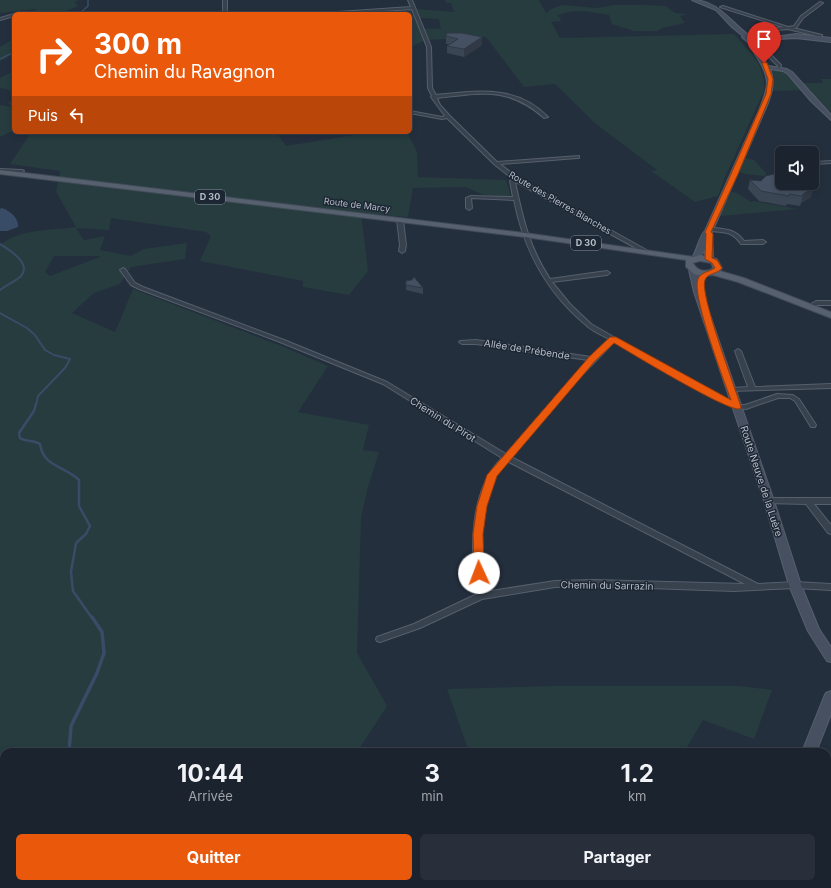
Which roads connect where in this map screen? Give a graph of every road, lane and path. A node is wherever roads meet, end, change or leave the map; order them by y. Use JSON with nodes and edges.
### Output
{"nodes":[{"id":1,"x":225,"y":0,"type":"edge"},
{"id":2,"x":410,"y":0,"type":"edge"},
{"id":3,"x":694,"y":0,"type":"edge"},
{"id":4,"x":821,"y":3,"type":"dead end"},
{"id":5,"x":722,"y":7,"type":"dead end"},
{"id":6,"x":413,"y":8,"type":"junction"},
{"id":7,"x":225,"y":12,"type":"edge"},
{"id":8,"x":353,"y":12,"type":"edge"},
{"id":9,"x":12,"y":16,"type":"edge"},
{"id":10,"x":0,"y":19,"type":"edge"},
{"id":11,"x":734,"y":26,"type":"junction"},
{"id":12,"x":794,"y":28,"type":"junction"},
{"id":13,"x":754,"y":34,"type":"junction"},
{"id":14,"x":765,"y":35,"type":"junction"},
{"id":15,"x":747,"y":36,"type":"junction"},
{"id":16,"x":821,"y":36,"type":"dead end"},
{"id":17,"x":775,"y":39,"type":"junction"},
{"id":18,"x":831,"y":40,"type":"edge"},
{"id":19,"x":750,"y":42,"type":"junction"},
{"id":20,"x":765,"y":44,"type":"junction"},
{"id":21,"x":769,"y":55,"type":"dead end"},
{"id":22,"x":761,"y":57,"type":"junction"},
{"id":23,"x":767,"y":67,"type":"junction"},
{"id":24,"x":779,"y":68,"type":"junction"},
{"id":25,"x":433,"y":97,"type":"junction"},
{"id":26,"x":412,"y":112,"type":"edge"},
{"id":27,"x":448,"y":117,"type":"junction"},
{"id":28,"x":546,"y":117,"type":"dead end"},
{"id":29,"x":831,"y":118,"type":"edge"},
{"id":30,"x":577,"y":157,"type":"dead end"},
{"id":31,"x":831,"y":162,"type":"edge"},
{"id":32,"x":496,"y":163,"type":"junction"},
{"id":33,"x":819,"y":163,"type":"edge"},
{"id":34,"x":0,"y":170,"type":"edge"},
{"id":35,"x":65,"y":179,"type":"junction"},
{"id":36,"x":517,"y":180,"type":"junction"},
{"id":37,"x":516,"y":199,"type":"junction"},
{"id":38,"x":469,"y":208,"type":"dead end"},
{"id":39,"x":400,"y":220,"type":"junction"},
{"id":40,"x":711,"y":231,"type":"junction"},
{"id":41,"x":525,"y":235,"type":"junction"},
{"id":42,"x":763,"y":242,"type":"dead end"},
{"id":43,"x":402,"y":252,"type":"dead end"},
{"id":44,"x":647,"y":252,"type":"junction"},
{"id":45,"x":709,"y":259,"type":"junction"},
{"id":46,"x":693,"y":263,"type":"junction"},
{"id":47,"x":123,"y":270,"type":"dead end"},
{"id":48,"x":713,"y":271,"type":"junction"},
{"id":49,"x":607,"y":273,"type":"dead end"},
{"id":50,"x":549,"y":281,"type":"junction"},
{"id":51,"x":702,"y":301,"type":"junction"},
{"id":52,"x":831,"y":303,"type":"edge"},
{"id":53,"x":809,"y":307,"type":"junction"},
{"id":54,"x":831,"y":315,"type":"edge"},
{"id":55,"x":613,"y":339,"type":"junction"},
{"id":56,"x":462,"y":342,"type":"dead end"},
{"id":57,"x":738,"y":351,"type":"dead end"},
{"id":58,"x":592,"y":359,"type":"junction"},
{"id":59,"x":831,"y":386,"type":"edge"},
{"id":60,"x":752,"y":389,"type":"junction"},
{"id":61,"x":732,"y":390,"type":"junction"},
{"id":62,"x":737,"y":407,"type":"junction"},
{"id":63,"x":813,"y":425,"type":"dead end"},
{"id":64,"x":508,"y":458,"type":"junction"},
{"id":65,"x":769,"y":501,"type":"junction"},
{"id":66,"x":831,"y":501,"type":"edge"},
{"id":67,"x":810,"y":502,"type":"junction"},
{"id":68,"x":831,"y":531,"type":"edge"},
{"id":69,"x":795,"y":585,"type":"junction"},
{"id":70,"x":757,"y":587,"type":"junction"},
{"id":71,"x":831,"y":587,"type":"edge"},
{"id":72,"x":482,"y":596,"type":"junction"},
{"id":73,"x":380,"y":640,"type":"dead end"},
{"id":74,"x":831,"y":657,"type":"edge"},
{"id":75,"x":831,"y":697,"type":"edge"},
{"id":76,"x":810,"y":748,"type":"edge"}],
"edges":[{"from":1,"to":7,"type":"street"},
{"from":2,"to":6,"type":"street","name":"Route des Pierres Blanches"},
{"from":3,"to":11,"type":"street"},
{"from":4,"to":12,"type":"street"},
{"from":5,"to":12,"type":"street"},
{"from":6,"to":8,"type":"street"},
{"from":6,"to":25,"type":"street","name":"Route des Pierres Blanches"},
{"from":9,"to":10,"type":"street"},
{"from":11,"to":13,"type":"street"},
{"from":11,"to":15,"type":"street"},
{"from":12,"to":14,"type":"street"},
{"from":12,"to":16,"type":"street"},
{"from":13,"to":14,"type":"street"},
{"from":13,"to":15,"type":"street"},
{"from":14,"to":17,"type":"street"},
{"from":14,"to":18,"type":"street"},
{"from":15,"to":19,"type":"street"},
{"from":17,"to":18,"type":"street"},
{"from":17,"to":20,"type":"street"},
{"from":19,"to":20,"type":"street"},
{"from":19,"to":22,"type":"street"},
{"from":20,"to":22,"type":"street"},
{"from":21,"to":24,"type":"street"},
{"from":22,"to":23,"type":"street"},
{"from":23,"to":24,"type":"street"},
{"from":23,"to":40,"type":"street"},
{"from":24,"to":29,"type":"street"},
{"from":25,"to":27,"type":"street","name":"Route des Pierres Blanches"},
{"from":25,"to":28,"type":"street"},
{"from":26,"to":27,"type":"street"},
{"from":27,"to":32,"type":"street","name":"Route des Pierres Blanches"},
{"from":30,"to":32,"type":"street"},
{"from":31,"to":33,"type":"street"},
{"from":32,"to":36,"type":"street","name":"Route des Pierres Blanches"},
{"from":34,"to":35,"type":"main road","name":"Route de Marcy","number":"D 30"},
{"from":34,"to":35,"type":"main road","name":"Route de Marcy","number":"D 30"},
{"from":35,"to":39,"type":"main road","name":"Route de Marcy","number":"D 30"},
{"from":36,"to":37,"type":"street"},
{"from":36,"to":44,"type":"street","name":"Route des Pierres Blanches"},
{"from":37,"to":38,"type":"street"},
{"from":37,"to":41,"type":"street"},
{"from":39,"to":41,"type":"main road","name":"Route de Marcy","number":"D 30"},
{"from":39,"to":43,"type":"street"},
{"from":40,"to":42,"type":"street"},
{"from":40,"to":45,"type":"street"},
{"from":40,"to":46,"type":"street"},
{"from":41,"to":44,"type":"main road","name":"Route de Marcy","number":"D 30"},
{"from":41,"to":50,"type":"street"},
{"from":44,"to":46,"type":"main road","name":"Route de Marcy","number":"D 30"},
{"from":45,"to":46,"type":"main road"},
{"from":45,"to":48,"type":"main road"},
{"from":46,"to":48,"type":"main road"},
{"from":46,"to":51,"type":"street","name":"Route Neuve de la Luère"},
{"from":47,"to":64,"type":"street","name":"Chemin du Pirot"},
{"from":48,"to":51,"type":"street","name":"Route Neuve de la Luère"},
{"from":48,"to":53,"type":"main road"},
{"from":49,"to":50,"type":"street"},
{"from":50,"to":55,"type":"street"},
{"from":51,"to":61,"type":"street","name":"Route Neuve de la Luère"},
{"from":52,"to":53,"type":"street"},
{"from":53,"to":54,"type":"main road"},
{"from":55,"to":58,"type":"street"},
{"from":55,"to":62,"type":"street"},
{"from":56,"to":58,"type":"street","name":"Allée de Prébende"},
{"from":57,"to":60,"type":"street"},
{"from":58,"to":64,"type":"street"},
{"from":59,"to":60,"type":"street"},
{"from":60,"to":61,"type":"street"},
{"from":61,"to":62,"type":"street","name":"Route Neuve de la Luère"},
{"from":62,"to":63,"type":"street"},
{"from":62,"to":65,"type":"street","name":"Route Neuve de la Luère"},
{"from":64,"to":70,"type":"street","name":"Chemin du Pirot"},
{"from":64,"to":72,"type":"street"},
{"from":65,"to":67,"type":"street"},
{"from":65,"to":69,"type":"street","name":"Route Neuve de la Luère"},
{"from":66,"to":67,"type":"street"},
{"from":67,"to":68,"type":"street"},
{"from":69,"to":70,"type":"street","name":"Chemin du Sarrazin"},
{"from":69,"to":71,"type":"street","name":"Chemin du Sarrazin"},
{"from":69,"to":74,"type":"street","name":"Route Neuve de la Luère"},
{"from":70,"to":72,"type":"street","name":"Chemin du Sarrazin"},
{"from":72,"to":73,"type":"street","name":"Chemin du Sarrazin"},
{"from":75,"to":76,"type":"street"}]}
